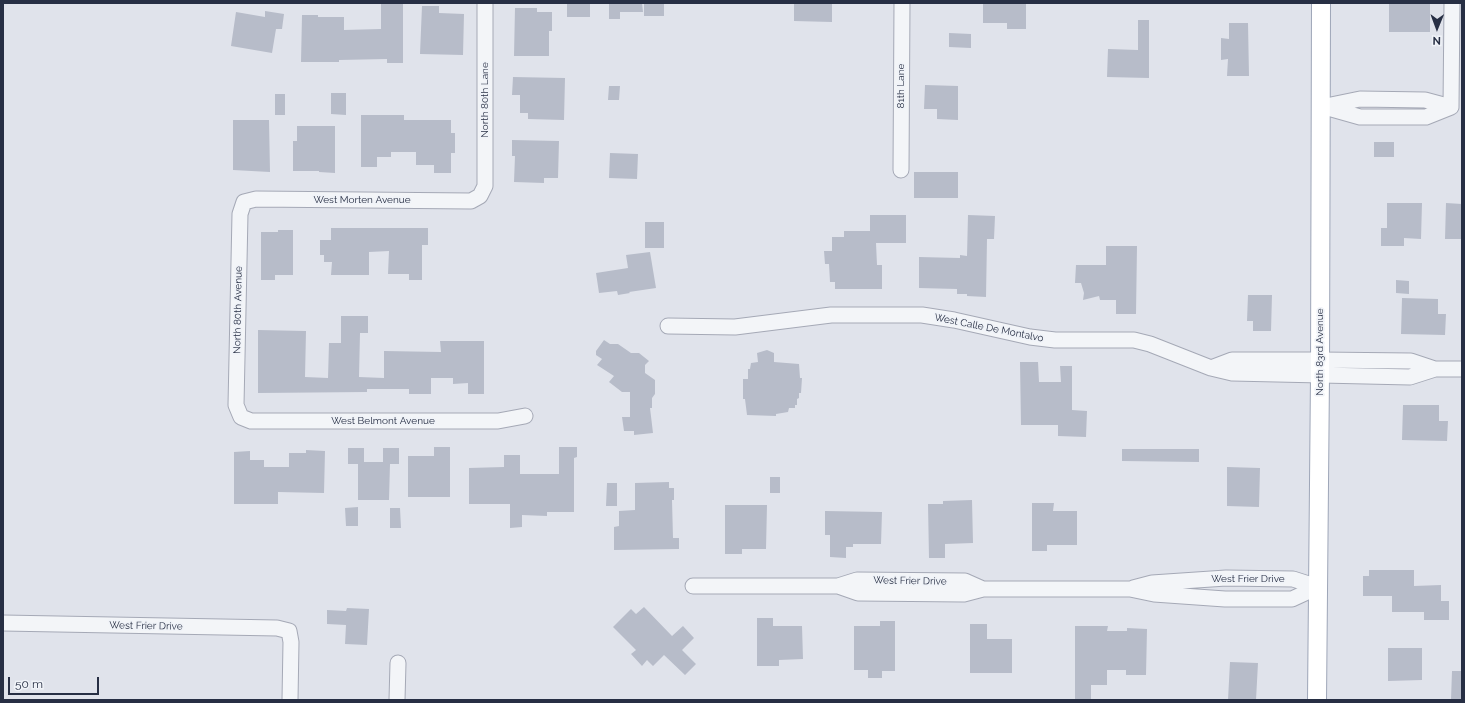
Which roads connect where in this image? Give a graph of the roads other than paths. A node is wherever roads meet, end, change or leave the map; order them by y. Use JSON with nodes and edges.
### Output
{"nodes":[{"id":1,"x":485,"y":3,"type":"edge"},
{"id":2,"x":902,"y":3,"type":"edge"},
{"id":3,"x":1322,"y":3,"type":"edge"},
{"id":4,"x":1452,"y":3,"type":"edge"},
{"id":5,"x":1457,"y":44,"type":"edge"},
{"id":6,"x":1412,"y":100,"type":"junction"},
{"id":7,"x":1321,"y":106,"type":"junction"},
{"id":8,"x":1451,"y":107,"type":"junction"},
{"id":9,"x":1412,"y":117,"type":"junction"},
{"id":10,"x":901,"y":170,"type":"dead end"},
{"id":11,"x":480,"y":196,"type":"joint"},
{"id":12,"x":244,"y":202,"type":"joint"},
{"id":13,"x":668,"y":326,"type":"dead end"},
{"id":14,"x":1390,"y":361,"type":"junction"},
{"id":15,"x":1320,"y":368,"type":"junction"},
{"id":16,"x":1435,"y":369,"type":"junction"},
{"id":17,"x":1462,"y":369,"type":"edge"},
{"id":18,"x":1390,"y":377,"type":"junction"},
{"id":19,"x":525,"y":416,"type":"dead end"},
{"id":20,"x":241,"y":417,"type":"joint"},
{"id":21,"x":1249,"y":578,"type":"junction"},
{"id":22,"x":692,"y":586,"type":"dead end"},
{"id":23,"x":1318,"y":587,"type":"junction"},
{"id":24,"x":1130,"y":589,"type":"junction"},
{"id":25,"x":1249,"y":599,"type":"junction"},
{"id":26,"x":3,"y":623,"type":"edge"},
{"id":27,"x":398,"y":663,"type":"dead end"},
{"id":28,"x":290,"y":700,"type":"edge"},
{"id":29,"x":397,"y":700,"type":"edge"},
{"id":30,"x":1317,"y":700,"type":"edge"}],
"edges":[{"from":1,"to":11,"type":"street","name":"North 80th Lane"},
{"from":2,"to":10,"type":"street","name":"81th Lane"},
{"from":3,"to":7,"type":"main road","name":"North 83rd Avenue"},
{"from":4,"to":5,"type":"street"},
{"from":5,"to":8,"type":"street"},
{"from":6,"to":7,"type":"street"},
{"from":6,"to":8,"type":"street"},
{"from":6,"to":9,"type":"street"},
{"from":7,"to":9,"type":"street"},
{"from":7,"to":15,"type":"main road","name":"North 83rd Avenue"},
{"from":8,"to":9,"type":"street"},
{"from":11,"to":12,"type":"street","name":"West Morten Avenue"},
{"from":12,"to":20,"type":"street","name":"North 80th Avenue"},
{"from":13,"to":15,"type":"street","name":"West Calle De Montalvo"},
{"from":14,"to":15,"type":"street"},
{"from":14,"to":16,"type":"street"},
{"from":14,"to":18,"type":"street"},
{"from":15,"to":18,"type":"street"},
{"from":15,"to":23,"type":"main road","name":"North 83rd Avenue"},
{"from":16,"to":17,"type":"street"},
{"from":16,"to":18,"type":"street"},
{"from":19,"to":20,"type":"street","name":"West Belmont Avenue"},
{"from":21,"to":23,"type":"street","name":"West Frier Drive"},
{"from":21,"to":24,"type":"street","name":"West Frier Drive"},
{"from":21,"to":25,"type":"street"},
{"from":22,"to":24,"type":"street","name":"West Frier Drive"},
{"from":23,"to":25,"type":"street","name":"West Frier Drive"},
{"from":23,"to":30,"type":"main road","name":"North 83rd Avenue"},
{"from":24,"to":25,"type":"street","name":"West Frier Drive"},
{"from":26,"to":28,"type":"street","name":"West Frier Drive"},
{"from":27,"to":29,"type":"street"}]}
